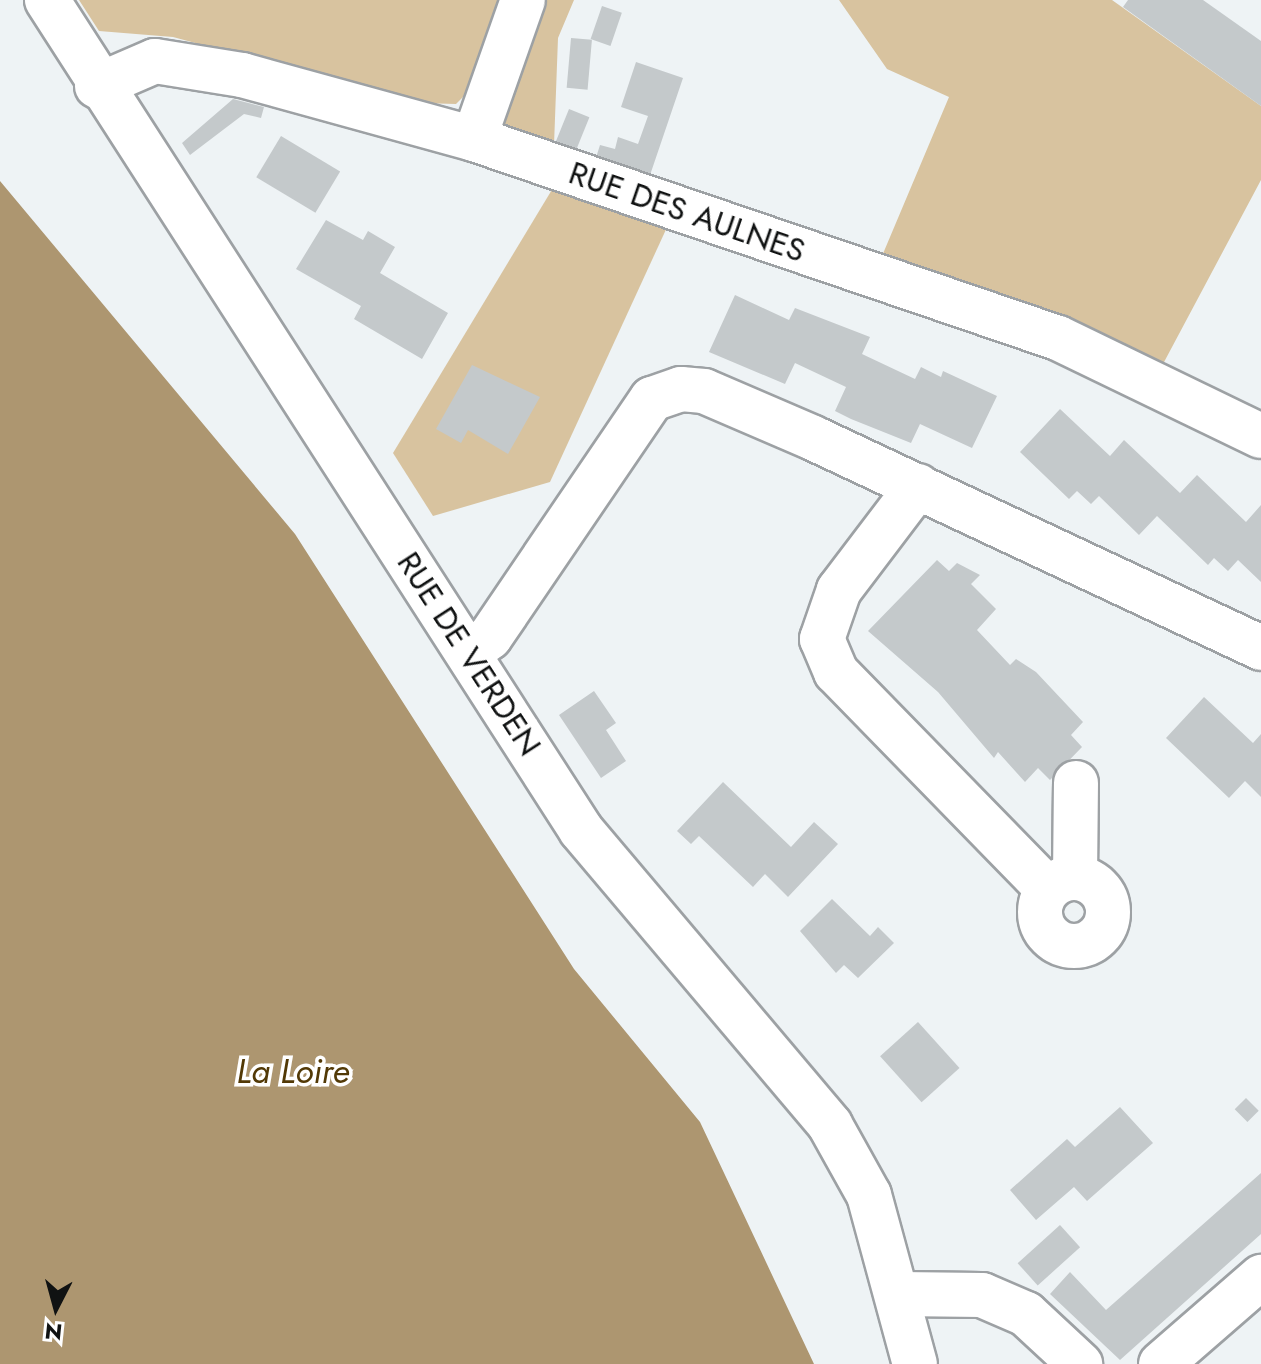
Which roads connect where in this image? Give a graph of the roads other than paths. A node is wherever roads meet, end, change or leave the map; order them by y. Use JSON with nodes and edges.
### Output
{"nodes":[{"id":1,"x":47,"y":0,"type":"edge"},
{"id":2,"x":523,"y":0,"type":"edge"},
{"id":3,"x":97,"y":86,"type":"junction"},
{"id":4,"x":474,"y":139,"type":"junction"},
{"id":5,"x":1261,"y":436,"type":"edge"},
{"id":6,"x":918,"y":486,"type":"junction"},
{"id":7,"x":1261,"y":648,"type":"edge"},
{"id":8,"x":470,"y":652,"type":"junction"},
{"id":9,"x":1076,"y":783,"type":"dead end"},
{"id":10,"x":1261,"y":1277,"type":"edge"},
{"id":11,"x":900,"y":1294,"type":"junction"},
{"id":12,"x":915,"y":1364,"type":"edge"},
{"id":13,"x":1080,"y":1364,"type":"edge"},
{"id":14,"x":1161,"y":1364,"type":"edge"}],
"edges":[{"from":1,"to":3,"type":"street","name":"RUE DE VERDEN"},
{"from":2,"to":4,"type":"street"},
{"from":3,"to":4,"type":"street","name":"RUE DES AULNES"},
{"from":3,"to":8,"type":"street","name":"RUE DE VERDEN"},
{"from":4,"to":5,"type":"street","name":"RUE DES AULNES"},
{"from":6,"to":7,"type":"street"},
{"from":6,"to":8,"type":"street"},
{"from":6,"to":9,"type":"street"},
{"from":8,"to":11,"type":"street","name":"RUE DE VERDEN"},
{"from":10,"to":14,"type":"street"},
{"from":11,"to":12,"type":"street","name":"RUE DE VERDEN"},
{"from":11,"to":13,"type":"street"}]}
